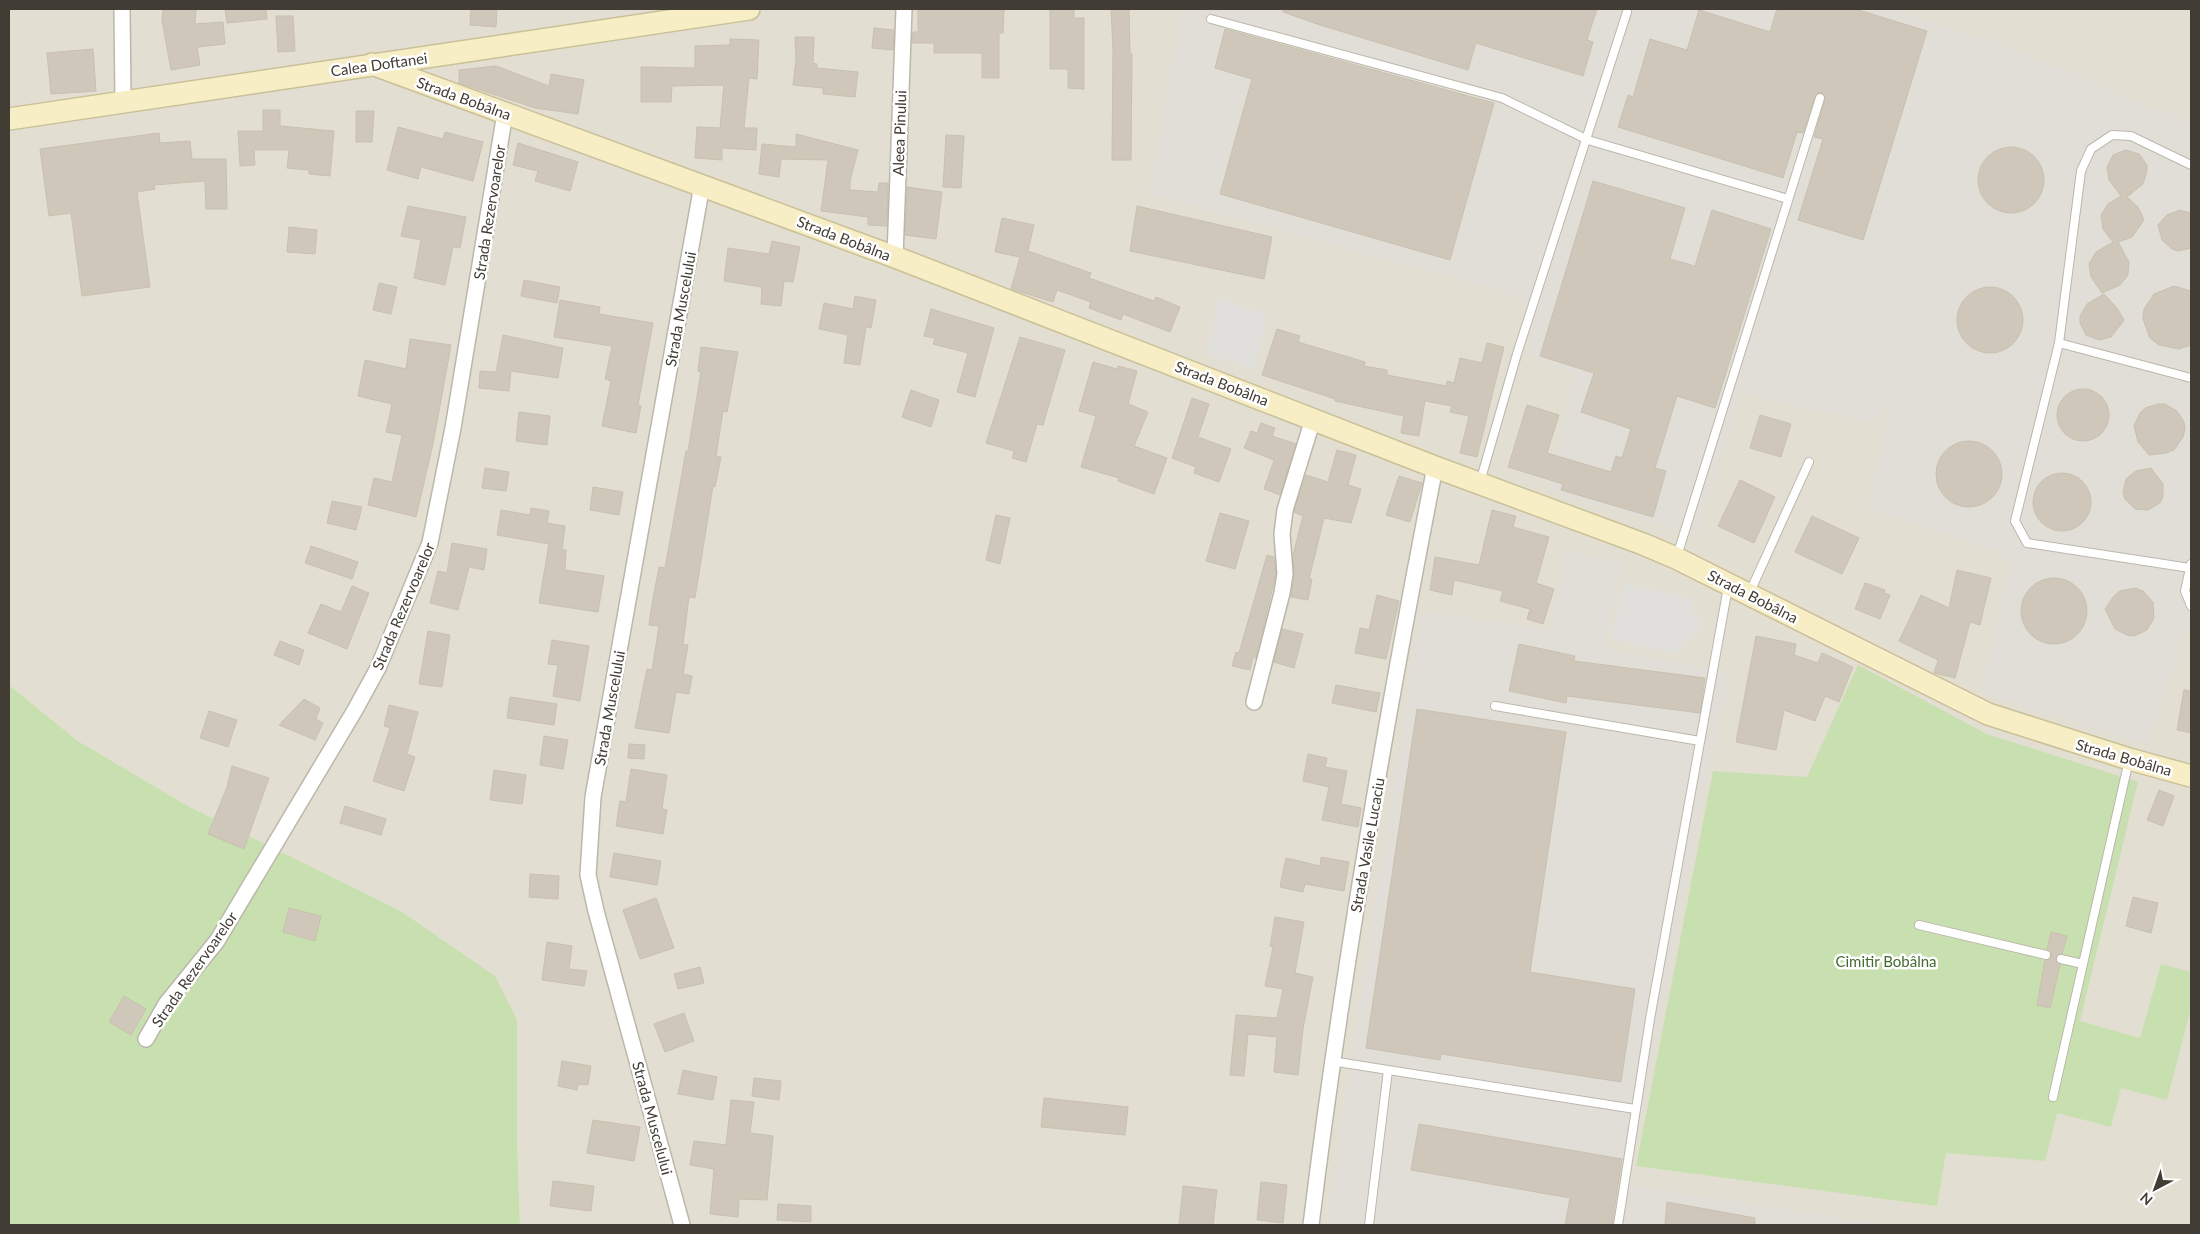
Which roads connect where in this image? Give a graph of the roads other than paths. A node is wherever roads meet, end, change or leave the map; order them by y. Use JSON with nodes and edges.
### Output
{"nodes":[{"id":1,"x":122,"y":9,"type":"edge"},
{"id":2,"x":750,"y":9,"type":"edge"},
{"id":3,"x":904,"y":9,"type":"edge"},
{"id":4,"x":1627,"y":12,"type":"dead end"},
{"id":5,"x":1211,"y":19,"type":"dead end"},
{"id":6,"x":372,"y":64,"type":"junction"},
{"id":7,"x":1820,"y":98,"type":"dead end"},
{"id":8,"x":123,"y":100,"type":"junction"},
{"id":9,"x":505,"y":113,"type":"junction"},
{"id":10,"x":9,"y":119,"type":"edge"},
{"id":11,"x":1588,"y":140,"type":"junction"},
{"id":12,"x":2191,"y":165,"type":"edge"},
{"id":13,"x":702,"y":184,"type":"junction"},
{"id":14,"x":1788,"y":199,"type":"junction"},
{"id":15,"x":895,"y":257,"type":"junction"},
{"id":16,"x":2059,"y":343,"type":"junction"},
{"id":17,"x":2191,"y":378,"type":"edge"},
{"id":18,"x":1313,"y":419,"type":"junction"},
{"id":19,"x":1809,"y":462,"type":"dead end"},
{"id":20,"x":1435,"y":467,"type":"junction"},
{"id":21,"x":1479,"y":484,"type":"junction"},
{"id":22,"x":1676,"y":558,"type":"junction"},
{"id":23,"x":2191,"y":566,"type":"edge"},
{"id":24,"x":1728,"y":584,"type":"junction"},
{"id":25,"x":1749,"y":594,"type":"junction"},
{"id":26,"x":2191,"y":606,"type":"edge"},
{"id":27,"x":1254,"y":702,"type":"dead end"},
{"id":28,"x":1495,"y":706,"type":"dead end"},
{"id":29,"x":1700,"y":741,"type":"junction"},
{"id":30,"x":2129,"y":759,"type":"junction"},
{"id":31,"x":2191,"y":776,"type":"edge"},
{"id":32,"x":1919,"y":925,"type":"dead end"},
{"id":33,"x":2046,"y":955,"type":"dead end"},
{"id":34,"x":2061,"y":959,"type":"dead end"},
{"id":35,"x":2083,"y":964,"type":"junction"},
{"id":36,"x":146,"y":1039,"type":"dead end"},
{"id":37,"x":1331,"y":1061,"type":"junction"},
{"id":38,"x":1388,"y":1070,"type":"junction"},
{"id":39,"x":2053,"y":1097,"type":"dead end"},
{"id":40,"x":1635,"y":1109,"type":"junction"},
{"id":41,"x":682,"y":1225,"type":"edge"},
{"id":42,"x":1310,"y":1225,"type":"edge"},
{"id":43,"x":1369,"y":1225,"type":"edge"},
{"id":44,"x":1618,"y":1225,"type":"edge"}],
"edges":[{"from":1,"to":8,"type":"street"},
{"from":2,"to":6,"type":"main road","name":"Calea Doftanei"},
{"from":3,"to":15,"type":"street","name":"Aleea Pinului"},
{"from":4,"to":11,"type":"lane"},
{"from":5,"to":11,"type":"lane"},
{"from":6,"to":8,"type":"main road","name":"Calea Doftanei"},
{"from":6,"to":9,"type":"main road","name":"Strada Bobâlna"},
{"from":7,"to":14,"type":"lane"},
{"from":8,"to":10,"type":"main road","name":"Calea Doftanei"},
{"from":9,"to":13,"type":"main road","name":"Strada Bobâlna"},
{"from":9,"to":36,"type":"street","name":"Strada Rezervoarelor"},
{"from":11,"to":14,"type":"lane"},
{"from":11,"to":21,"type":"lane"},
{"from":12,"to":16,"type":"lane"},
{"from":13,"to":15,"type":"main road","name":"Strada Bobâlna"},
{"from":13,"to":41,"type":"street","name":"Strada Muscelului"},
{"from":14,"to":22,"type":"lane"},
{"from":15,"to":18,"type":"main road","name":"Strada Bobâlna"},
{"from":16,"to":17,"type":"lane"},
{"from":16,"to":23,"type":"lane"},
{"from":18,"to":20,"type":"main road","name":"Strada Bobâlna"},
{"from":18,"to":27,"type":"street"},
{"from":19,"to":25,"type":"lane"},
{"from":20,"to":21,"type":"main road","name":"Strada Bobâlna"},
{"from":20,"to":37,"type":"street","name":"Strada Vasile Lucaciu"},
{"from":21,"to":22,"type":"main road","name":"Strada Bobâlna"},
{"from":22,"to":24,"type":"main road","name":"Strada Bobâlna"},
{"from":23,"to":26,"type":"lane"},
{"from":24,"to":25,"type":"main road","name":"Strada Bobâlna"},
{"from":24,"to":29,"type":"lane"},
{"from":25,"to":30,"type":"main road","name":"Strada Bobâlna"},
{"from":28,"to":29,"type":"lane"},
{"from":29,"to":40,"type":"lane"},
{"from":30,"to":31,"type":"main road","name":"Strada Bobâlna"},
{"from":30,"to":35,"type":"lane"},
{"from":32,"to":33,"type":"lane"},
{"from":34,"to":35,"type":"lane"},
{"from":35,"to":39,"type":"lane"},
{"from":37,"to":38,"type":"lane"},
{"from":37,"to":42,"type":"street","name":"Strada Vasile Lucaciu"},
{"from":38,"to":40,"type":"lane"},
{"from":38,"to":43,"type":"lane"},
{"from":40,"to":44,"type":"lane"}]}
